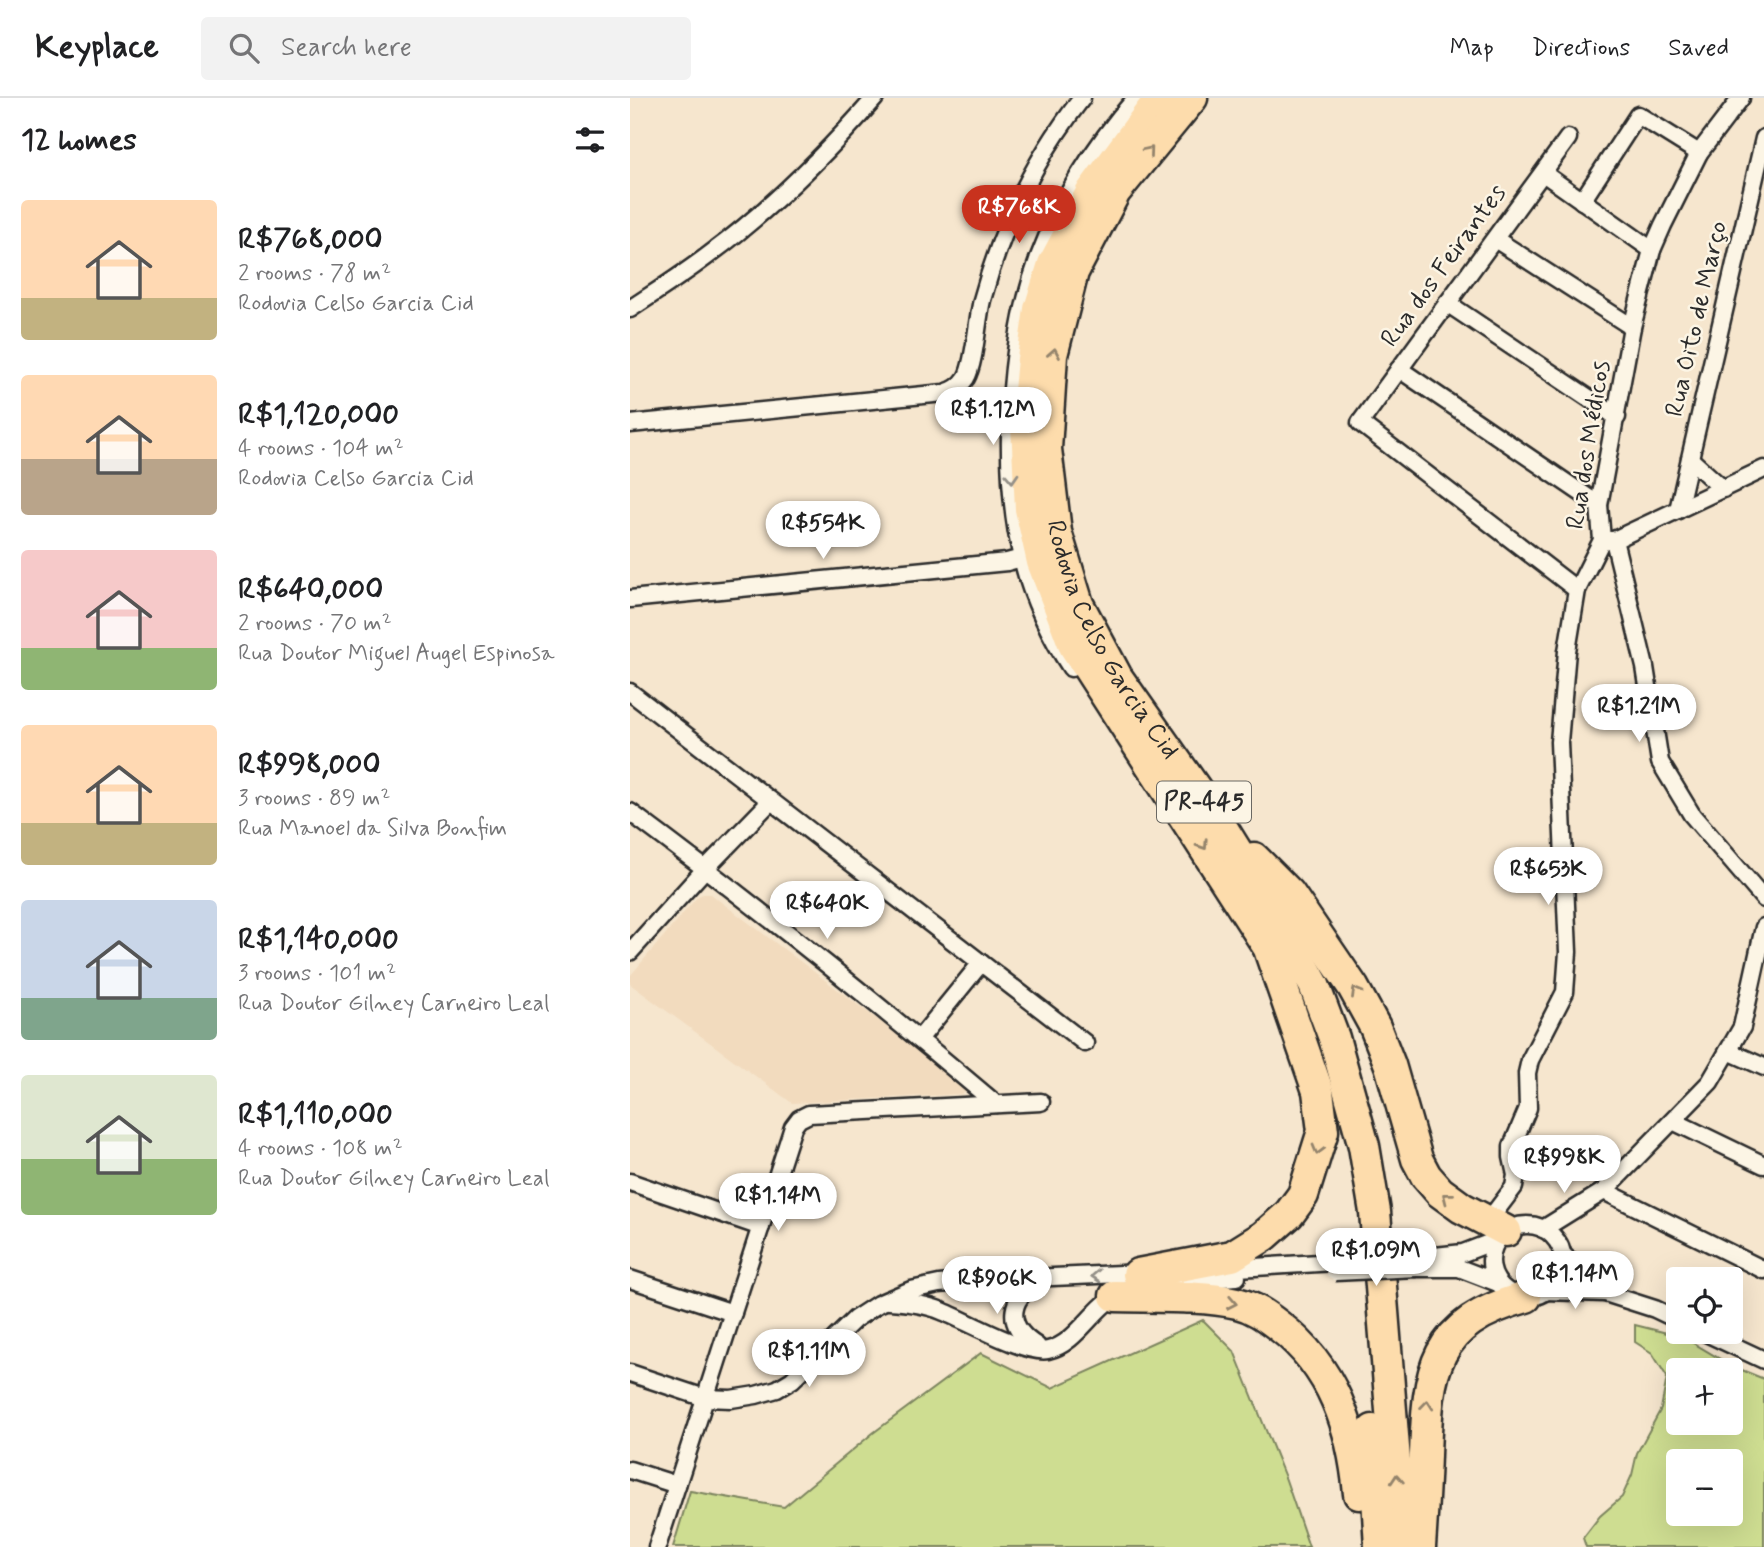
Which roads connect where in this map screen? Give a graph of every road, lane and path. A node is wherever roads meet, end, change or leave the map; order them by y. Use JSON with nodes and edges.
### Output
{"nodes":[{"id":1,"x":875,"y":98,"type":"edge"},
{"id":2,"x":1082,"y":98,"type":"edge"},
{"id":3,"x":1136,"y":98,"type":"edge"},
{"id":4,"x":1160,"y":98,"type":"edge"},
{"id":5,"x":1192,"y":98,"type":"edge"},
{"id":6,"x":1741,"y":98,"type":"edge"},
{"id":7,"x":1568,"y":138,"type":"dead end"},
{"id":8,"x":1764,"y":138,"type":"edge"},
{"id":9,"x":1699,"y":153,"type":"junction"},
{"id":10,"x":1543,"y":173,"type":"junction"},
{"id":11,"x":1582,"y":201,"type":"junction"},
{"id":12,"x":1495,"y":239,"type":"junction"},
{"id":13,"x":1652,"y":250,"type":"junction"},
{"id":14,"x":1447,"y":303,"type":"junction"},
{"id":15,"x":630,"y":309,"type":"edge"},
{"id":16,"x":1632,"y":327,"type":"junction"},
{"id":17,"x":1399,"y":369,"type":"junction"},
{"id":18,"x":1617,"y":417,"type":"junction"},
{"id":19,"x":630,"y":424,"type":"edge"},
{"id":20,"x":1690,"y":459,"type":"junction"},
{"id":21,"x":1764,"y":469,"type":"edge"},
{"id":22,"x":1723,"y":489,"type":"junction"},
{"id":23,"x":1599,"y":505,"type":"junction"},
{"id":24,"x":1678,"y":510,"type":"junction"},
{"id":25,"x":1608,"y":540,"type":"junction"},
{"id":26,"x":1022,"y":558,"type":"junction"},
{"id":27,"x":1577,"y":590,"type":"junction"},
{"id":28,"x":630,"y":599,"type":"edge"},
{"id":29,"x":630,"y":692,"type":"edge"},
{"id":30,"x":1155,"y":772,"type":"junction"},
{"id":31,"x":771,"y":802,"type":"junction"},
{"id":32,"x":630,"y":814,"type":"edge"},
{"id":33,"x":1216,"y":818,"type":"junction"},
{"id":34,"x":706,"y":868,"type":"junction"},
{"id":35,"x":1764,"y":899,"type":"edge"},
{"id":36,"x":1764,"y":927,"type":"edge"},
{"id":37,"x":1268,"y":945,"type":"junction"},
{"id":38,"x":630,"y":952,"type":"edge"},
{"id":39,"x":981,"y":963,"type":"junction"},
{"id":40,"x":1760,"y":966,"type":"edge"},
{"id":41,"x":920,"y":1038,"type":"junction"},
{"id":42,"x":1085,"y":1042,"type":"dead end"},
{"id":43,"x":1728,"y":1051,"type":"junction"},
{"id":44,"x":1764,"y":1067,"type":"edge"},
{"id":45,"x":1041,"y":1102,"type":"dead end"},
{"id":46,"x":996,"y":1104,"type":"junction"},
{"id":47,"x":1673,"y":1121,"type":"junction"},
{"id":48,"x":1764,"y":1165,"type":"edge"},
{"id":49,"x":630,"y":1182,"type":"edge"},
{"id":50,"x":1604,"y":1191,"type":"junction"},
{"id":51,"x":761,"y":1227,"type":"junction"},
{"id":52,"x":1544,"y":1229,"type":"junction"},
{"id":53,"x":1497,"y":1230,"type":"junction"},
{"id":54,"x":1562,"y":1254,"type":"junction"},
{"id":55,"x":1416,"y":1263,"type":"junction"},
{"id":56,"x":1335,"y":1267,"type":"junction"},
{"id":57,"x":1764,"y":1270,"type":"edge"},
{"id":58,"x":1139,"y":1273,"type":"junction"},
{"id":59,"x":1045,"y":1278,"type":"junction"},
{"id":60,"x":630,"y":1279,"type":"edge"},
{"id":61,"x":1498,"y":1283,"type":"junction"},
{"id":62,"x":1605,"y":1293,"type":"junction"},
{"id":63,"x":1536,"y":1294,"type":"junction"},
{"id":64,"x":1115,"y":1296,"type":"junction"},
{"id":65,"x":886,"y":1301,"type":"junction"},
{"id":66,"x":733,"y":1313,"type":"junction"},
{"id":67,"x":1666,"y":1314,"type":"edge"},
{"id":68,"x":1730,"y":1344,"type":"edge"},
{"id":69,"x":1049,"y":1350,"type":"junction"},
{"id":70,"x":1764,"y":1360,"type":"edge"},
{"id":71,"x":630,"y":1373,"type":"edge"},
{"id":72,"x":705,"y":1398,"type":"junction"},
{"id":73,"x":630,"y":1470,"type":"edge"},
{"id":74,"x":677,"y":1485,"type":"junction"},
{"id":75,"x":657,"y":1547,"type":"edge"},
{"id":76,"x":1363,"y":1547,"type":"edge"},
{"id":77,"x":1380,"y":1547,"type":"edge"},
{"id":78,"x":1402,"y":1547,"type":"edge"},
{"id":79,"x":1420,"y":1547,"type":"edge"}],
"edges":[{"from":1,"to":15,"type":"street"},
{"from":2,"to":19,"type":"street"},
{"from":3,"to":26,"type":"street","one_way":true},
{"from":4,"to":30,"type":"highway","name":"Rodovia Celso Garcia Cid","number":"PR-445"},
{"from":33,"to":5,"type":"highway","name":"Rodovia Celso Garcia Cid","number":"PR-445","one_way":true},
{"from":6,"to":9,"type":"street","name":"Rua dos Médicos"},
{"from":7,"to":10,"type":"street","name":"Rua dos Feirantes"},
{"from":8,"to":20,"type":"street","name":"Rua Oito de Março"},
{"from":9,"to":11,"type":"street"},
{"from":9,"to":13,"type":"street","name":"Rua dos Médicos"},
{"from":10,"to":11,"type":"street"},
{"from":10,"to":12,"type":"street","name":"Rua dos Feirantes"},
{"from":11,"to":13,"type":"street"},
{"from":12,"to":14,"type":"street","name":"Rua dos Feirantes"},
{"from":12,"to":16,"type":"street"},
{"from":13,"to":16,"type":"street","name":"Rua dos Médicos"},
{"from":14,"to":17,"type":"street","name":"Rua dos Feirantes"},
{"from":14,"to":18,"type":"street"},
{"from":16,"to":18,"type":"street","name":"Rua dos Médicos"},
{"from":17,"to":23,"type":"street"},
{"from":17,"to":27,"type":"street","name":"Rua dos Feirantes"},
{"from":18,"to":23,"type":"street","name":"Rua dos Médicos"},
{"from":20,"to":22,"type":"street"},
{"from":20,"to":24,"type":"street","name":"Rua Oito de Março"},
{"from":21,"to":22,"type":"street"},
{"from":22,"to":24,"type":"street"},
{"from":23,"to":25,"type":"street","name":"Rua dos Médicos"},
{"from":24,"to":25,"type":"street"},
{"from":25,"to":27,"type":"street","name":"Rua dos Médicos"},
{"from":25,"to":35,"type":"street"},
{"from":26,"to":28,"type":"street"},
{"from":26,"to":30,"type":"street"},
{"from":27,"to":53,"type":"street","name":"Rua dos Médicos"},
{"from":29,"to":31,"type":"street"},
{"from":30,"to":37,"type":"highway","name":"Rodovia Celso Garcia Cid","number":"PR-445","one_way":true},
{"from":31,"to":34,"type":"street"},
{"from":31,"to":39,"type":"street"},
{"from":32,"to":34,"type":"street"},
{"from":53,"to":33,"type":"highway","one_way":true},
{"from":78,"to":33,"type":"highway","name":"Rodovia Celso Garcia Cid","number":"PR-445","one_way":true},
{"from":34,"to":38,"type":"street"},
{"from":34,"to":41,"type":"street"},
{"from":36,"to":40,"type":"street"},
{"from":37,"to":58,"type":"highway","one_way":true},
{"from":37,"to":77,"type":"highway","name":"Rodovia Celso Garcia Cid","number":"PR-445"},
{"from":39,"to":41,"type":"street"},
{"from":39,"to":42,"type":"street"},
{"from":40,"to":43,"type":"street"},
{"from":41,"to":46,"type":"street"},
{"from":43,"to":44,"type":"street"},
{"from":43,"to":47,"type":"street"},
{"from":45,"to":46,"type":"street"},
{"from":46,"to":51,"type":"street"},
{"from":47,"to":48,"type":"street"},
{"from":47,"to":50,"type":"street"},
{"from":49,"to":51,"type":"street"},
{"from":50,"to":52,"type":"street"},
{"from":50,"to":57,"type":"street"},
{"from":51,"to":66,"type":"street"},
{"from":52,"to":53,"type":"street"},
{"from":52,"to":54,"type":"street"},
{"from":53,"to":55,"type":"street"},
{"from":53,"to":61,"type":"street"},
{"from":54,"to":62,"type":"street"},
{"from":54,"to":63,"type":"street"},
{"from":55,"to":56,"type":"street"},
{"from":55,"to":61,"type":"street"},
{"from":56,"to":58,"type":"street"},
{"from":56,"to":64,"type":"street"},
{"from":58,"to":59,"type":"street","one_way":true},
{"from":59,"to":65,"type":"street"},
{"from":59,"to":69,"type":"street"},
{"from":60,"to":66,"type":"street"},
{"from":61,"to":63,"type":"street"},
{"from":62,"to":63,"type":"street"},
{"from":62,"to":67,"type":"street"},
{"from":79,"to":63,"type":"highway","one_way":true},
{"from":64,"to":69,"type":"street"},
{"from":64,"to":76,"type":"highway","one_way":true},
{"from":65,"to":69,"type":"street"},
{"from":65,"to":72,"type":"street"},
{"from":66,"to":72,"type":"street"},
{"from":68,"to":70,"type":"street"},
{"from":71,"to":72,"type":"street"},
{"from":72,"to":74,"type":"street"},
{"from":73,"to":74,"type":"street"},
{"from":74,"to":75,"type":"street"}]}
